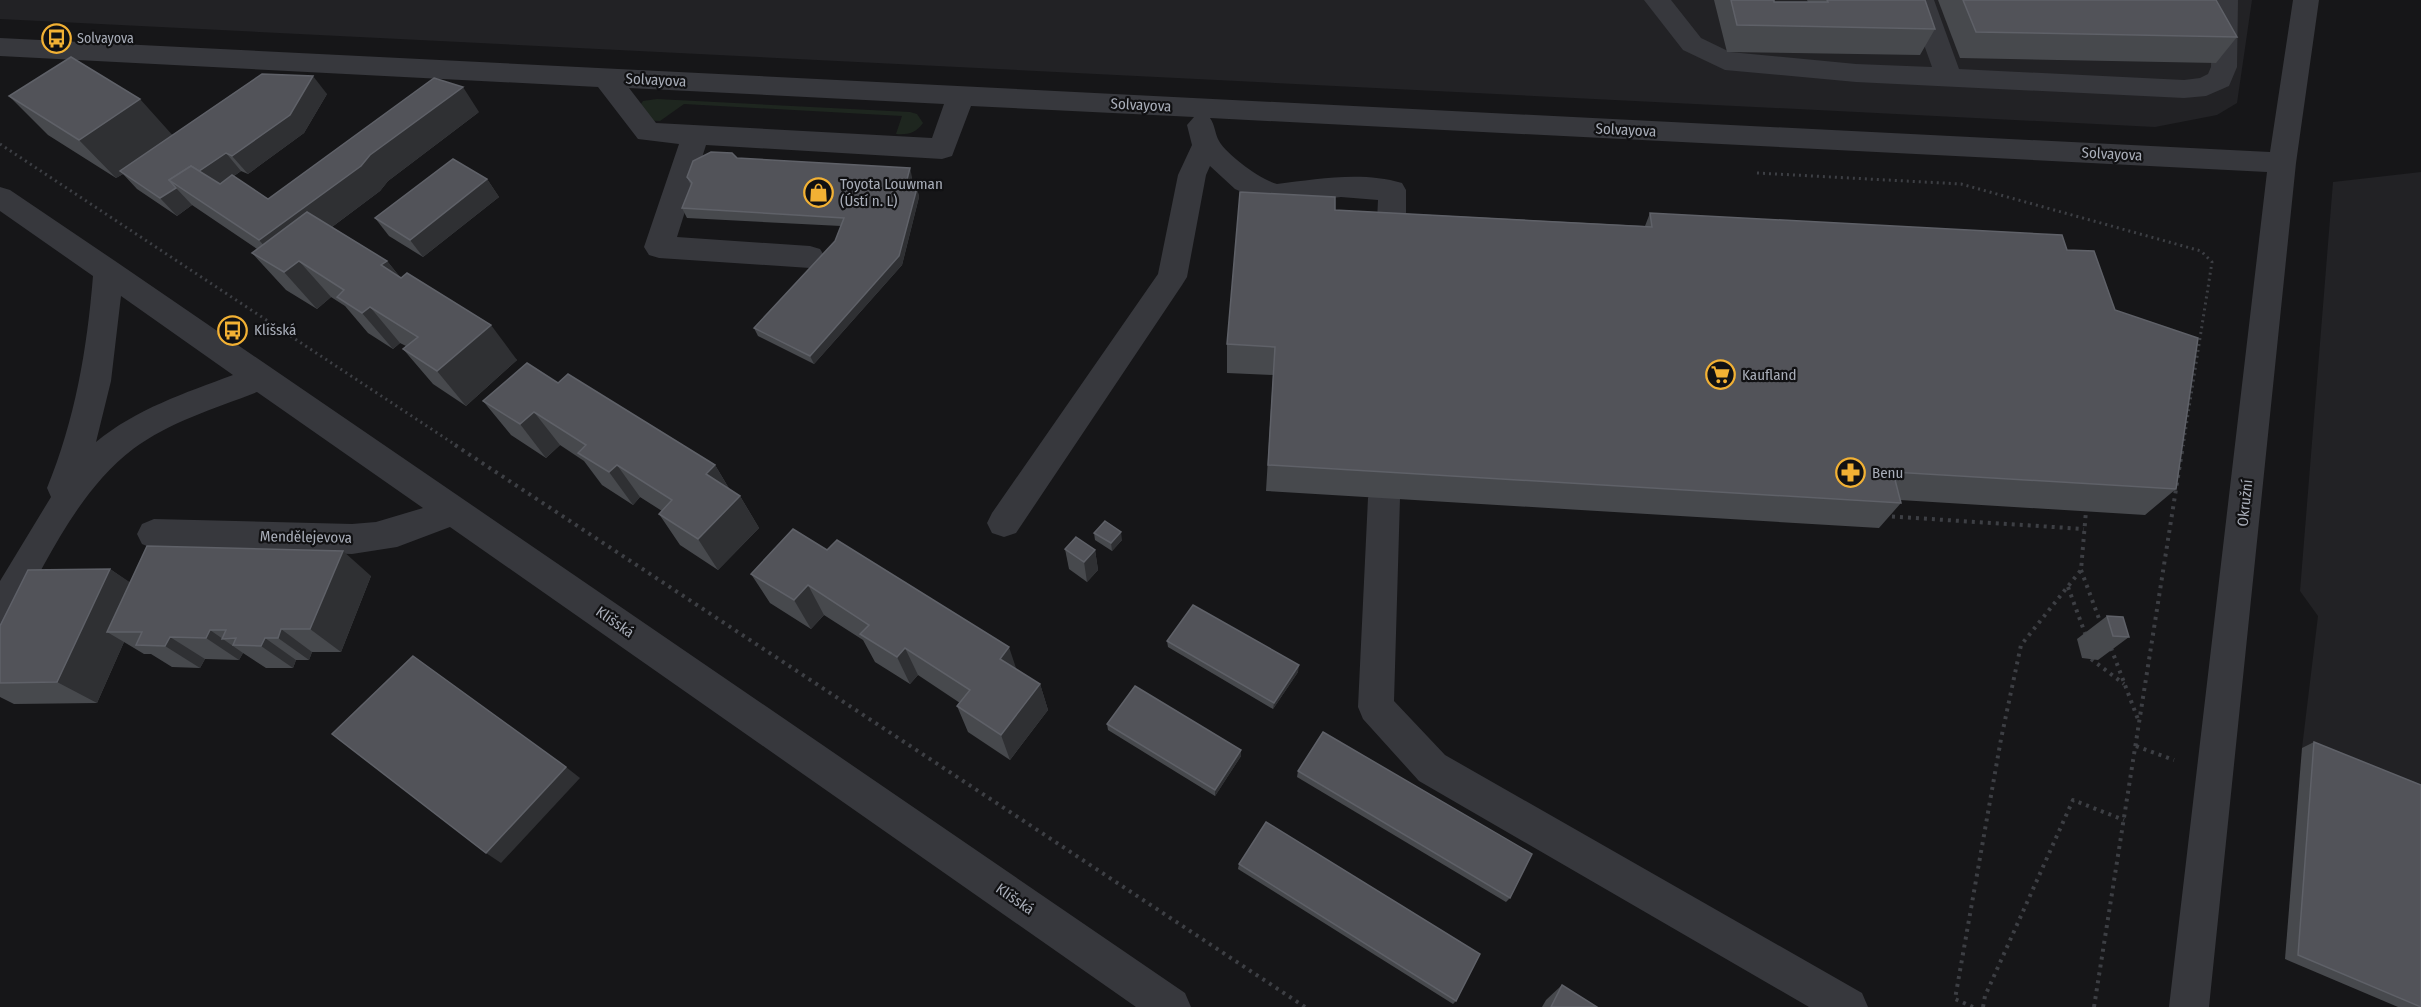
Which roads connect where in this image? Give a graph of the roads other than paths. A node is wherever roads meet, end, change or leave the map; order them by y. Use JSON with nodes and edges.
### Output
{"nodes":[{"id":1,"x":1657,"y":0,"type":"edge"},
{"id":2,"x":1921,"y":0,"type":"edge"},
{"id":3,"x":2225,"y":0,"type":"edge"},
{"id":4,"x":2306,"y":0,"type":"edge"},
{"id":5,"x":0,"y":47,"type":"edge"},
{"id":6,"x":606,"y":78,"type":"junction"},
{"id":7,"x":1950,"y":78,"type":"junction"},
{"id":8,"x":961,"y":96,"type":"junction"},
{"id":9,"x":1197,"y":108,"type":"junction"},
{"id":10,"x":696,"y":135,"type":"junction"},
{"id":11,"x":1206,"y":146,"type":"junction"},
{"id":12,"x":2282,"y":163,"type":"junction"},
{"id":13,"x":0,"y":197,"type":"edge"},
{"id":14,"x":1391,"y":243,"type":"edge"},
{"id":15,"x":810,"y":257,"type":"dead end"},
{"id":16,"x":108,"y":271,"type":"junction"},
{"id":17,"x":261,"y":377,"type":"junction"},
{"id":18,"x":1384,"y":498,"type":"edge"},
{"id":19,"x":454,"y":511,"type":"junction"},
{"id":20,"x":1004,"y":523,"type":"dead end"},
{"id":21,"x":154,"y":534,"type":"dead end"},
{"id":22,"x":31,"y":559,"type":"junction"},
{"id":23,"x":0,"y":614,"type":"edge"},
{"id":24,"x":1172,"y":1007,"type":"edge"},
{"id":25,"x":1848,"y":1007,"type":"edge"},
{"id":26,"x":2189,"y":1007,"type":"edge"}],
"edges":[{"from":1,"to":7,"type":"street"},
{"from":2,"to":7,"type":"street"},
{"from":3,"to":7,"type":"street"},
{"from":4,"to":12,"type":"street","name":"Okružní"},
{"from":5,"to":6,"type":"street","name":"Solvayova"},
{"from":6,"to":8,"type":"street","name":"Solvayova"},
{"from":6,"to":10,"type":"street"},
{"from":8,"to":9,"type":"street","name":"Solvayova"},
{"from":8,"to":10,"type":"street"},
{"from":9,"to":11,"type":"street"},
{"from":9,"to":12,"type":"street","name":"Solvayova"},
{"from":10,"to":15,"type":"street"},
{"from":11,"to":14,"type":"street"},
{"from":11,"to":20,"type":"street"},
{"from":12,"to":26,"type":"street","name":"Okružní"},
{"from":13,"to":16,"type":"street","name":"Klíšská"},
{"from":16,"to":17,"type":"street","name":"Klíšská"},
{"from":16,"to":22,"type":"street"},
{"from":17,"to":19,"type":"street","name":"Klíšská"},
{"from":17,"to":22,"type":"street"},
{"from":18,"to":25,"type":"street"},
{"from":19,"to":21,"type":"street","name":"Mendělejevova"},
{"from":19,"to":24,"type":"street","name":"Klíšská"},
{"from":22,"to":23,"type":"street"}]}
